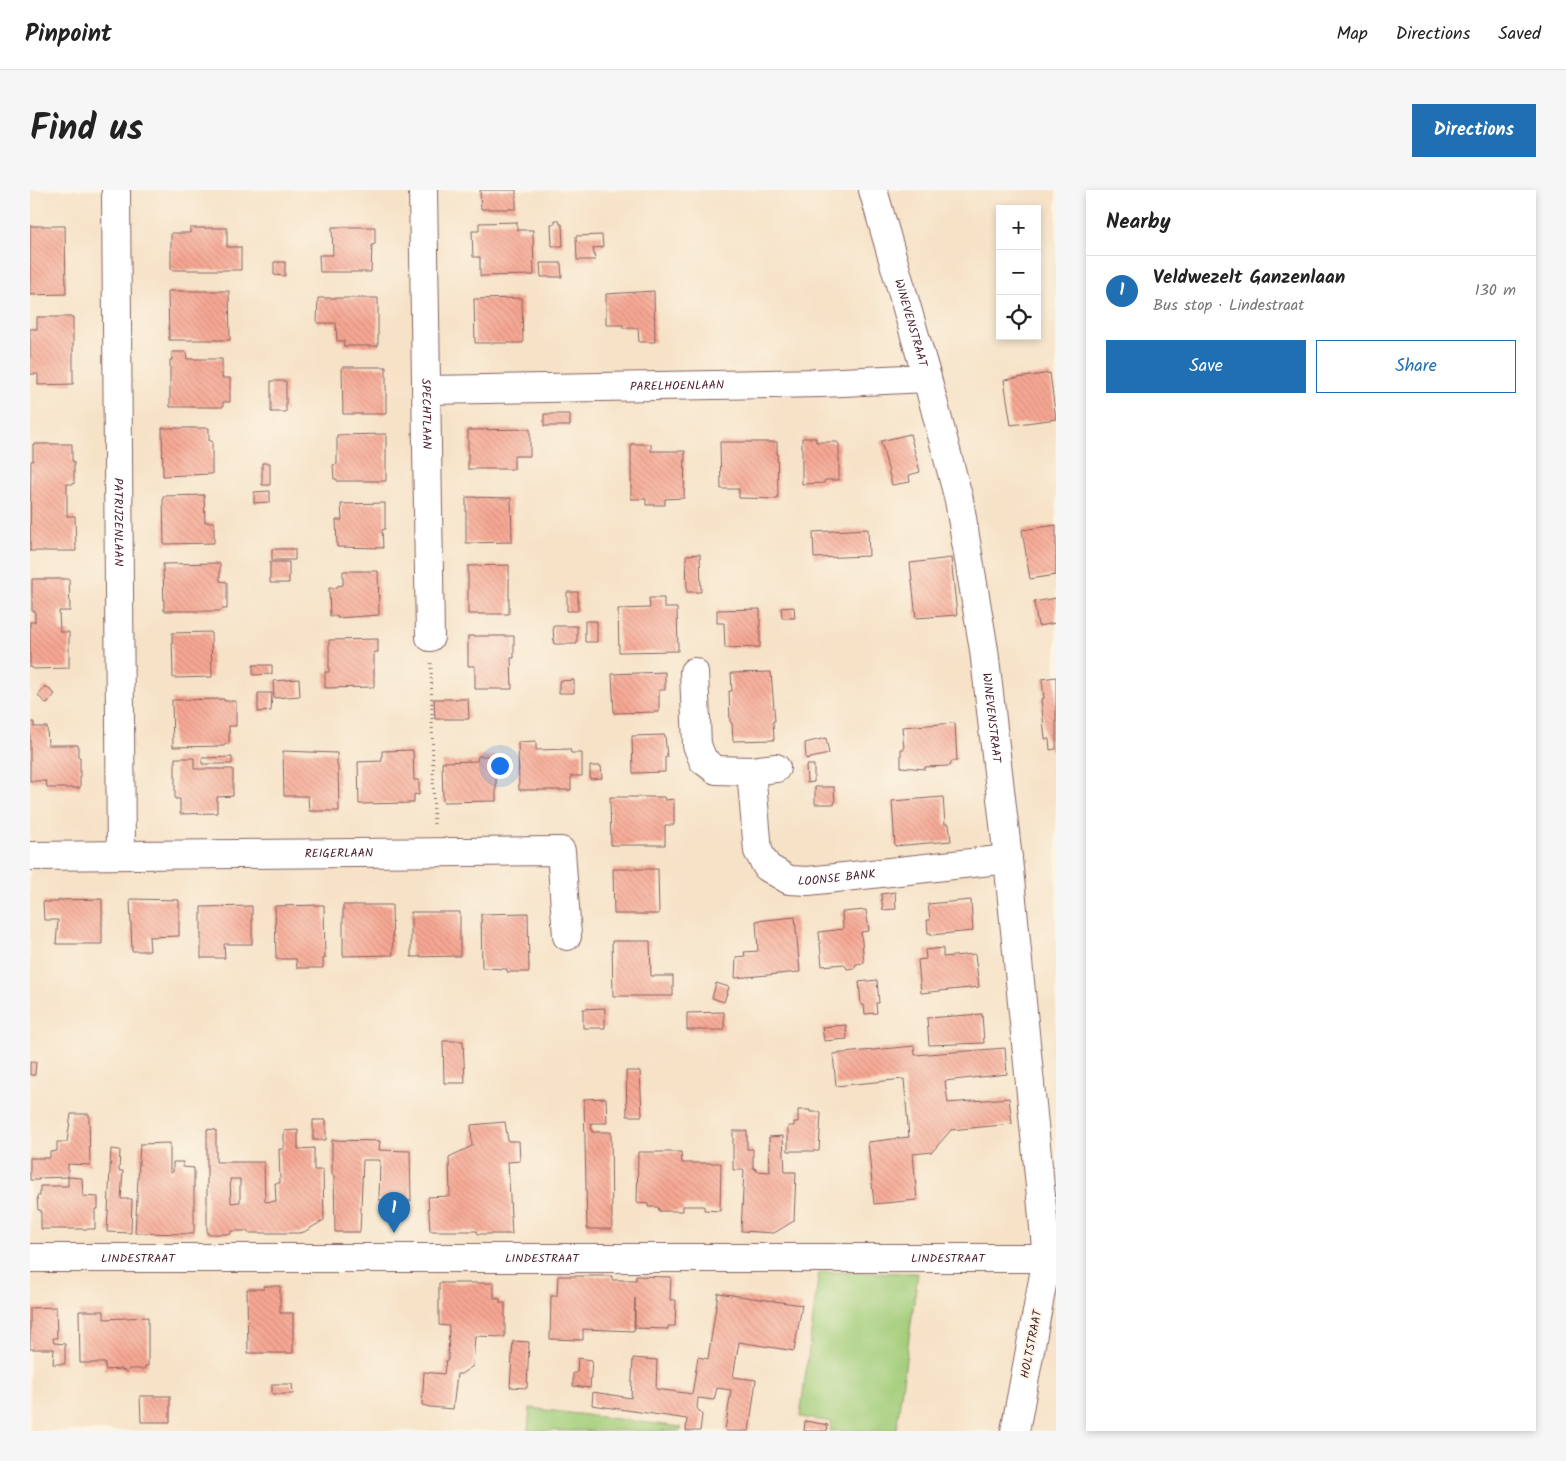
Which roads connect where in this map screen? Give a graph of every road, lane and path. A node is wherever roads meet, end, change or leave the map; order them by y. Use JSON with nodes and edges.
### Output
{"nodes":[{"id":1,"x":116,"y":190,"type":"edge"},
{"id":2,"x":423,"y":190,"type":"edge"},
{"id":3,"x":873,"y":190,"type":"edge"},
{"id":4,"x":927,"y":378,"type":"junction"},
{"id":5,"x":427,"y":390,"type":"junction"},
{"id":6,"x":430,"y":637,"type":"joint"},
{"id":7,"x":694,"y":672,"type":"dead end"},
{"id":8,"x":434,"y":852,"type":"junction"},
{"id":9,"x":121,"y":855,"type":"junction"},
{"id":10,"x":30,"y":856,"type":"edge"},
{"id":11,"x":1008,"y":859,"type":"junction"},
{"id":12,"x":567,"y":936,"type":"dead end"},
{"id":13,"x":30,"y":1258,"type":"edge"},
{"id":14,"x":1052,"y":1258,"type":"edge"},
{"id":15,"x":1015,"y":1431,"type":"edge"}],
"edges":[{"from":1,"to":9,"type":"street","name":"PATRIJZENLAAN"},
{"from":2,"to":5,"type":"street","name":"SPECHTLAAN"},
{"from":3,"to":4,"type":"street","name":"WINEVENSTRAAT"},
{"from":4,"to":5,"type":"street","name":"PARELHOENLAAN"},
{"from":4,"to":11,"type":"street","name":"WINEVENSTRAAT"},
{"from":5,"to":6,"type":"street","name":"SPECHTLAAN"},
{"from":6,"to":8,"type":"path"},
{"from":7,"to":11,"type":"street","name":"LOONSE BANK"},
{"from":8,"to":9,"type":"street","name":"REIGERLAAN"},
{"from":8,"to":12,"type":"street","name":"REIGERLAAN"},
{"from":9,"to":10,"type":"street","name":"REIGERLAAN"},
{"from":11,"to":14,"type":"street","name":"WINEVENSTRAAT"},
{"from":13,"to":14,"type":"street","name":"LINDESTRAAT"},
{"from":14,"to":15,"type":"street","name":"HOLTSTRAAT"}]}
